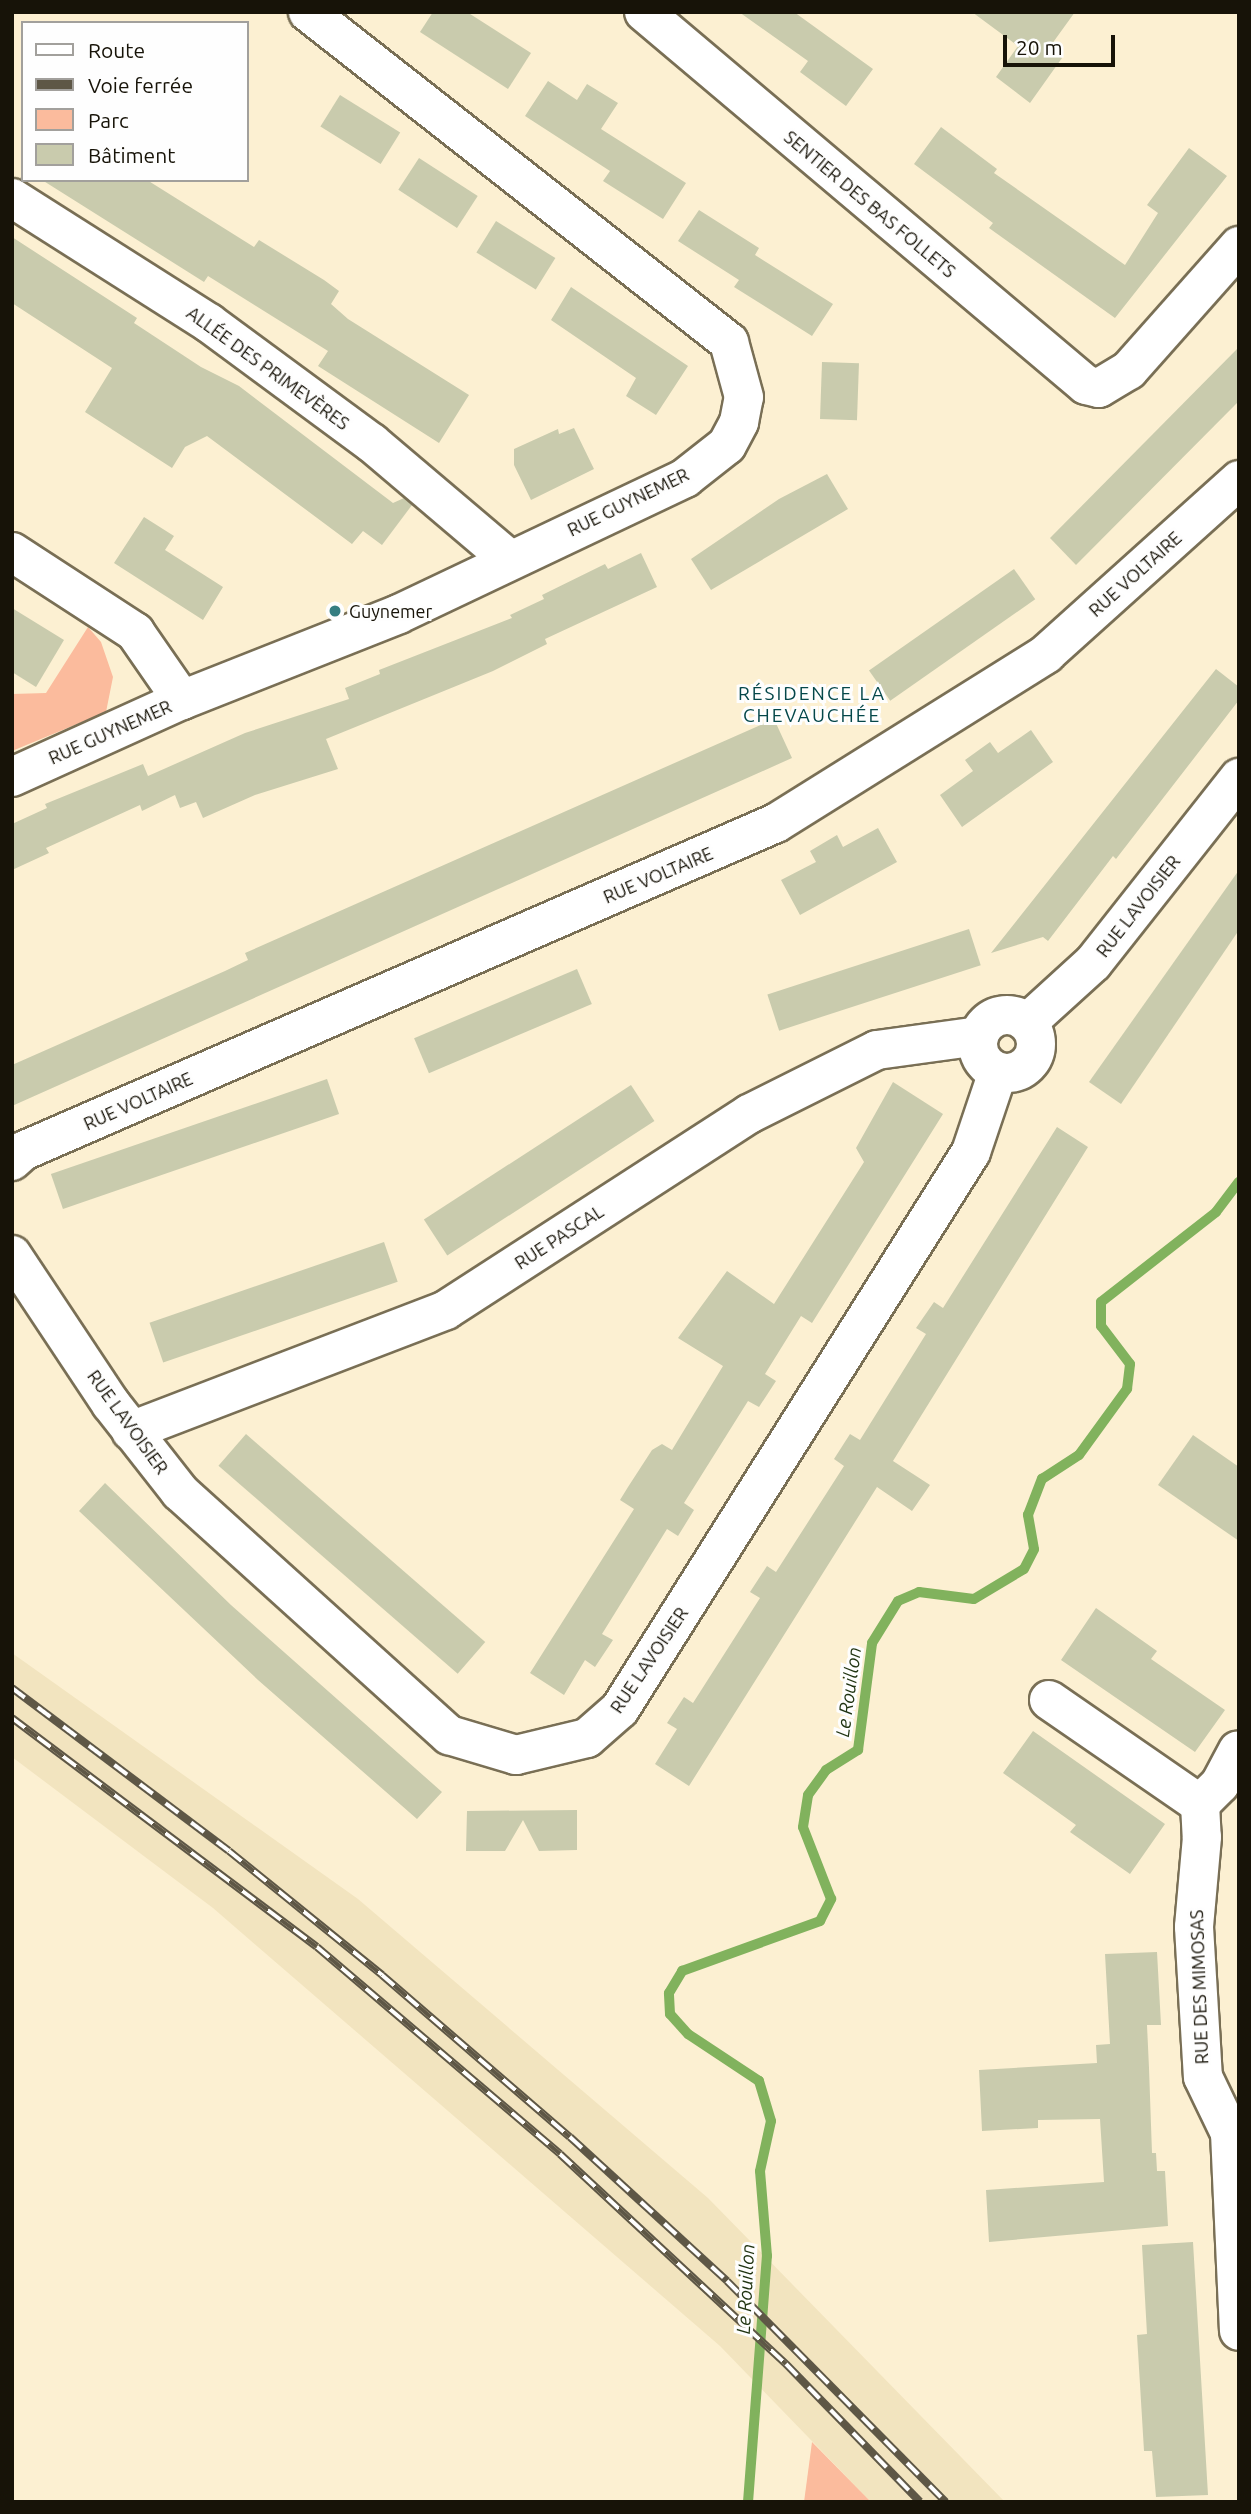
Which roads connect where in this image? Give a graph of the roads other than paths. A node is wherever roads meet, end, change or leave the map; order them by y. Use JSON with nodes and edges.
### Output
{"nodes":[{"id":1,"x":308,"y":12,"type":"edge"},
{"id":2,"x":644,"y":12,"type":"edge"},
{"id":3,"x":12,"y":198,"type":"edge"},
{"id":4,"x":1239,"y":246,"type":"edge"},
{"id":5,"x":1239,"y":480,"type":"edge"},
{"id":6,"x":12,"y":552,"type":"edge"},
{"id":7,"x":509,"y":559,"type":"junction"},
{"id":8,"x":182,"y":700,"type":"junction"},
{"id":9,"x":12,"y":777,"type":"edge"},
{"id":10,"x":1239,"y":778,"type":"edge"},
{"id":11,"x":1027,"y":1023,"type":"junction"},
{"id":12,"x":979,"y":1036,"type":"junction"},
{"id":13,"x":998,"y":1072,"type":"junction"},
{"id":14,"x":12,"y":1161,"type":"edge"},
{"id":15,"x":12,"y":1255,"type":"edge"},
{"id":16,"x":131,"y":1431,"type":"junction"},
{"id":17,"x":1049,"y":1700,"type":"dead end"},
{"id":18,"x":1238,"y":1750,"type":"edge"},
{"id":19,"x":1200,"y":1804,"type":"junction"},
{"id":20,"x":1234,"y":2132,"type":"edge"},
{"id":21,"x":1239,"y":2331,"type":"edge"}],
"edges":[{"from":1,"to":7,"type":"street","name":"RUE GUYNEMER"},
{"from":2,"to":4,"type":"street","name":"SENTIER DES BAS FOLLETS"},
{"from":3,"to":7,"type":"street","name":"ALLÉE DES PRIMEVÈRES"},
{"from":5,"to":14,"type":"street","name":"RUE VOLTAIRE"},
{"from":6,"to":8,"type":"street"},
{"from":7,"to":8,"type":"street","name":"RUE GUYNEMER"},
{"from":8,"to":9,"type":"street","name":"RUE GUYNEMER"},
{"from":10,"to":11,"type":"street","name":"RUE LAVOISIER"},
{"from":11,"to":12,"type":"street"},
{"from":11,"to":13,"type":"street"},
{"from":12,"to":13,"type":"street"},
{"from":12,"to":16,"type":"street","name":"RUE PASCAL"},
{"from":13,"to":16,"type":"street","name":"RUE LAVOISIER"},
{"from":15,"to":16,"type":"street","name":"RUE LAVOISIER"},
{"from":17,"to":19,"type":"street"},
{"from":18,"to":19,"type":"street"},
{"from":19,"to":20,"type":"street","name":"RUE DES MIMOSAS"},
{"from":20,"to":21,"type":"street","name":"RUE DES MIMOSAS"}]}
